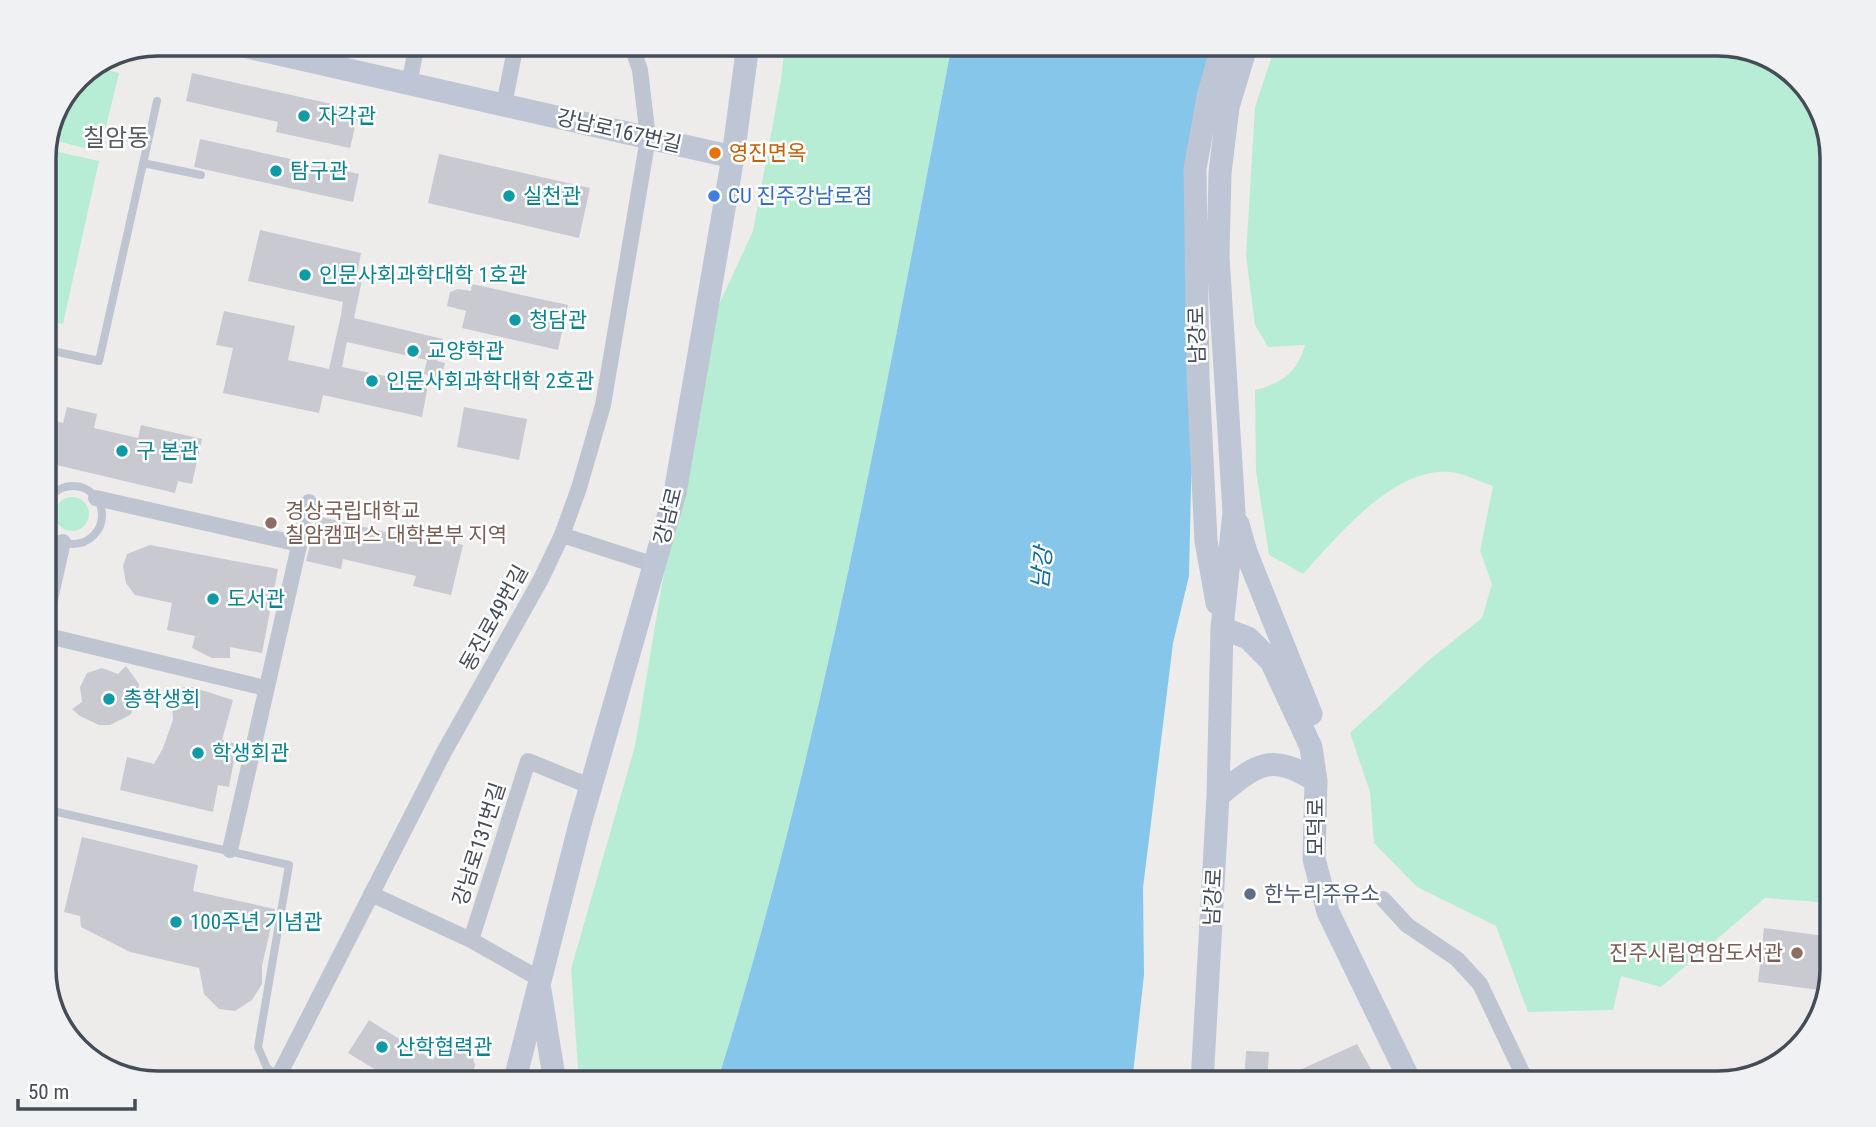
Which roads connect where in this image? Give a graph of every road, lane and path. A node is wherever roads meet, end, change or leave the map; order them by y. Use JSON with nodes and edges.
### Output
{"nodes":[{"id":1,"x":323,"y":56,"type":"edge"},
{"id":2,"x":415,"y":56,"type":"edge"},
{"id":3,"x":514,"y":56,"type":"edge"},
{"id":4,"x":635,"y":56,"type":"edge"},
{"id":5,"x":746,"y":56,"type":"edge"},
{"id":6,"x":1220,"y":56,"type":"edge"},
{"id":7,"x":1243,"y":56,"type":"edge"},
{"id":8,"x":409,"y":84,"type":"junction"},
{"id":9,"x":157,"y":101,"type":"dead end"},
{"id":10,"x":504,"y":105,"type":"junction"},
{"id":11,"x":649,"y":138,"type":"junction"},
{"id":12,"x":733,"y":158,"type":"junction"},
{"id":13,"x":143,"y":163,"type":"junction"},
{"id":14,"x":201,"y":175,"type":"dead end"},
{"id":15,"x":56,"y":352,"type":"edge"},
{"id":16,"x":56,"y":492,"type":"edge"},
{"id":17,"x":96,"y":498,"type":"junction"},
{"id":18,"x":309,"y":502,"type":"dead end"},
{"id":19,"x":1234,"y":512,"type":"junction"},
{"id":20,"x":562,"y":535,"type":"junction"},
{"id":21,"x":56,"y":538,"type":"edge"},
{"id":22,"x":63,"y":542,"type":"junction"},
{"id":23,"x":299,"y":544,"type":"junction"},
{"id":24,"x":655,"y":565,"type":"junction"},
{"id":25,"x":56,"y":572,"type":"edge"},
{"id":26,"x":1222,"y":628,"type":"junction"},
{"id":27,"x":56,"y":638,"type":"edge"},
{"id":28,"x":265,"y":688,"type":"junction"},
{"id":29,"x":1316,"y":781,"type":"junction"},
{"id":30,"x":592,"y":787,"type":"junction"},
{"id":31,"x":1218,"y":796,"type":"junction"},
{"id":32,"x":56,"y":812,"type":"edge"},
{"id":33,"x":230,"y":850,"type":"junction"},
{"id":34,"x":371,"y":894,"type":"junction"},
{"id":35,"x":1383,"y":899,"type":"dead end"},
{"id":36,"x":471,"y":940,"type":"junction"},
{"id":37,"x":538,"y":978,"type":"junction"},
{"id":38,"x":1205,"y":1060,"type":"junction"},
{"id":39,"x":269,"y":1071,"type":"edge"},
{"id":40,"x":279,"y":1071,"type":"edge"},
{"id":41,"x":518,"y":1071,"type":"edge"},
{"id":42,"x":553,"y":1071,"type":"edge"},
{"id":43,"x":1201,"y":1071,"type":"edge"},
{"id":44,"x":1205,"y":1071,"type":"edge"},
{"id":45,"x":1405,"y":1071,"type":"edge"},
{"id":46,"x":1521,"y":1071,"type":"edge"}],
"edges":[{"from":1,"to":8,"type":"street","name":"강남로167번길"},
{"from":2,"to":8,"type":"street"},
{"from":3,"to":10,"type":"street"},
{"from":4,"to":11,"type":"street","name":"동진로49번길"},
{"from":5,"to":12,"type":"street","name":"강남로"},
{"from":6,"to":26,"type":"street","name":"남강로"},
{"from":7,"to":19,"type":"street","name":"남강로"},
{"from":8,"to":10,"type":"street","name":"강남로167번길"},
{"from":9,"to":13,"type":"lane"},
{"from":10,"to":11,"type":"street","name":"강남로167번길"},
{"from":11,"to":12,"type":"street","name":"강남로167번길"},
{"from":11,"to":20,"type":"street","name":"동진로49번길"},
{"from":12,"to":24,"type":"street","name":"강남로"},
{"from":13,"to":14,"type":"lane"},
{"from":13,"to":15,"type":"lane"},
{"from":16,"to":17,"type":"lane"},
{"from":17,"to":22,"type":"lane"},
{"from":17,"to":23,"type":"street"},
{"from":18,"to":23,"type":"street"},
{"from":19,"to":26,"type":"street","name":"남강로"},
{"from":19,"to":29,"type":"street"},
{"from":20,"to":24,"type":"street"},
{"from":20,"to":34,"type":"street","name":"동진로49번길"},
{"from":21,"to":22,"type":"lane"},
{"from":22,"to":25,"type":"street"},
{"from":23,"to":28,"type":"street"},
{"from":24,"to":30,"type":"street","name":"강남로"},
{"from":26,"to":29,"type":"street","name":"모덕로"},
{"from":26,"to":31,"type":"street","name":"남강로"},
{"from":27,"to":28,"type":"street"},
{"from":28,"to":33,"type":"street"},
{"from":29,"to":31,"type":"street"},
{"from":29,"to":45,"type":"street","name":"모덕로"},
{"from":30,"to":36,"type":"street","name":"강남로131번길"},
{"from":30,"to":37,"type":"street","name":"강남로"},
{"from":31,"to":38,"type":"street","name":"남강로"},
{"from":32,"to":33,"type":"lane"},
{"from":33,"to":39,"type":"lane"},
{"from":34,"to":36,"type":"street","name":"강남로131번길"},
{"from":34,"to":40,"type":"street","name":"동진로49번길"},
{"from":35,"to":46,"type":"street"},
{"from":36,"to":37,"type":"street","name":"강남로131번길"},
{"from":37,"to":41,"type":"street","name":"강남로"},
{"from":37,"to":42,"type":"street","name":"강남로"},
{"from":38,"to":43,"type":"street"},
{"from":38,"to":44,"type":"street","name":"남강로"}]}
